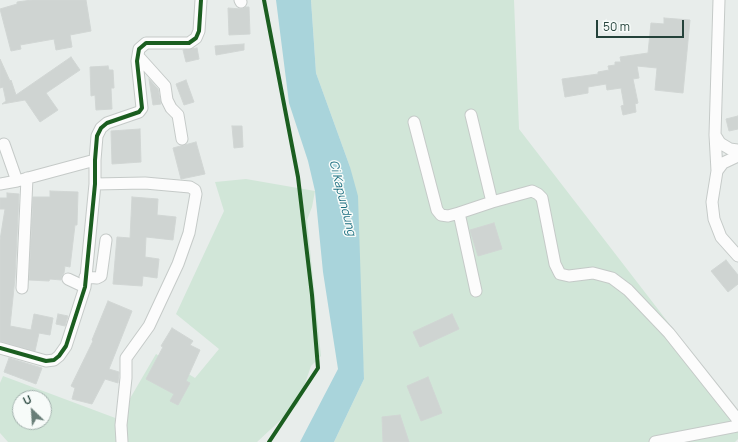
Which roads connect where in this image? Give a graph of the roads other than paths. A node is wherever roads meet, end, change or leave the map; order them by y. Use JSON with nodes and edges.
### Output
{"nodes":[{"id":1,"x":201,"y":0,"type":"edge"},
{"id":2,"x":719,"y":0,"type":"edge"},
{"id":3,"x":138,"y":56,"type":"junction"},
{"id":4,"x":471,"y":115,"type":"dead end"},
{"id":5,"x":414,"y":122,"type":"dead end"},
{"id":6,"x":715,"y":135,"type":"junction"},
{"id":7,"x":182,"y":139,"type":"dead end"},
{"id":8,"x":4,"y":144,"type":"dead end"},
{"id":9,"x":738,"y":150,"type":"edge"},
{"id":10,"x":738,"y":156,"type":"edge"},
{"id":11,"x":95,"y":160,"type":"junction"},
{"id":12,"x":717,"y":172,"type":"junction"},
{"id":13,"x":22,"y":180,"type":"junction"},
{"id":14,"x":0,"y":184,"type":"edge"},
{"id":15,"x":95,"y":184,"type":"junction"},
{"id":16,"x":492,"y":202,"type":"junction"},
{"id":17,"x":459,"y":213,"type":"junction"},
{"id":18,"x":106,"y":240,"type":"dead end"},
{"id":19,"x":738,"y":256,"type":"edge"},
{"id":20,"x":68,"y":279,"type":"dead end"},
{"id":21,"x":86,"y":282,"type":"junction"},
{"id":22,"x":22,"y":288,"type":"dead end"},
{"id":23,"x":476,"y":291,"type":"dead end"},
{"id":24,"x":0,"y":348,"type":"edge"},
{"id":25,"x":738,"y":420,"type":"edge"},
{"id":26,"x":738,"y":426,"type":"edge"},
{"id":27,"x":122,"y":442,"type":"edge"},
{"id":28,"x":655,"y":442,"type":"edge"}],
"edges":[{"from":1,"to":3,"type":"street"},
{"from":2,"to":6,"type":"street"},
{"from":3,"to":7,"type":"street"},
{"from":3,"to":11,"type":"street"},
{"from":4,"to":16,"type":"street"},
{"from":5,"to":17,"type":"street"},
{"from":6,"to":9,"type":"street"},
{"from":6,"to":12,"type":"street"},
{"from":8,"to":13,"type":"street"},
{"from":10,"to":12,"type":"street"},
{"from":11,"to":13,"type":"street"},
{"from":11,"to":15,"type":"street"},
{"from":12,"to":19,"type":"street"},
{"from":13,"to":14,"type":"street"},
{"from":13,"to":22,"type":"street"},
{"from":15,"to":21,"type":"street"},
{"from":15,"to":27,"type":"street"},
{"from":16,"to":17,"type":"street"},
{"from":16,"to":25,"type":"street"},
{"from":17,"to":23,"type":"street"},
{"from":18,"to":21,"type":"street"},
{"from":20,"to":21,"type":"street"},
{"from":21,"to":24,"type":"street"},
{"from":26,"to":28,"type":"street"}]}
